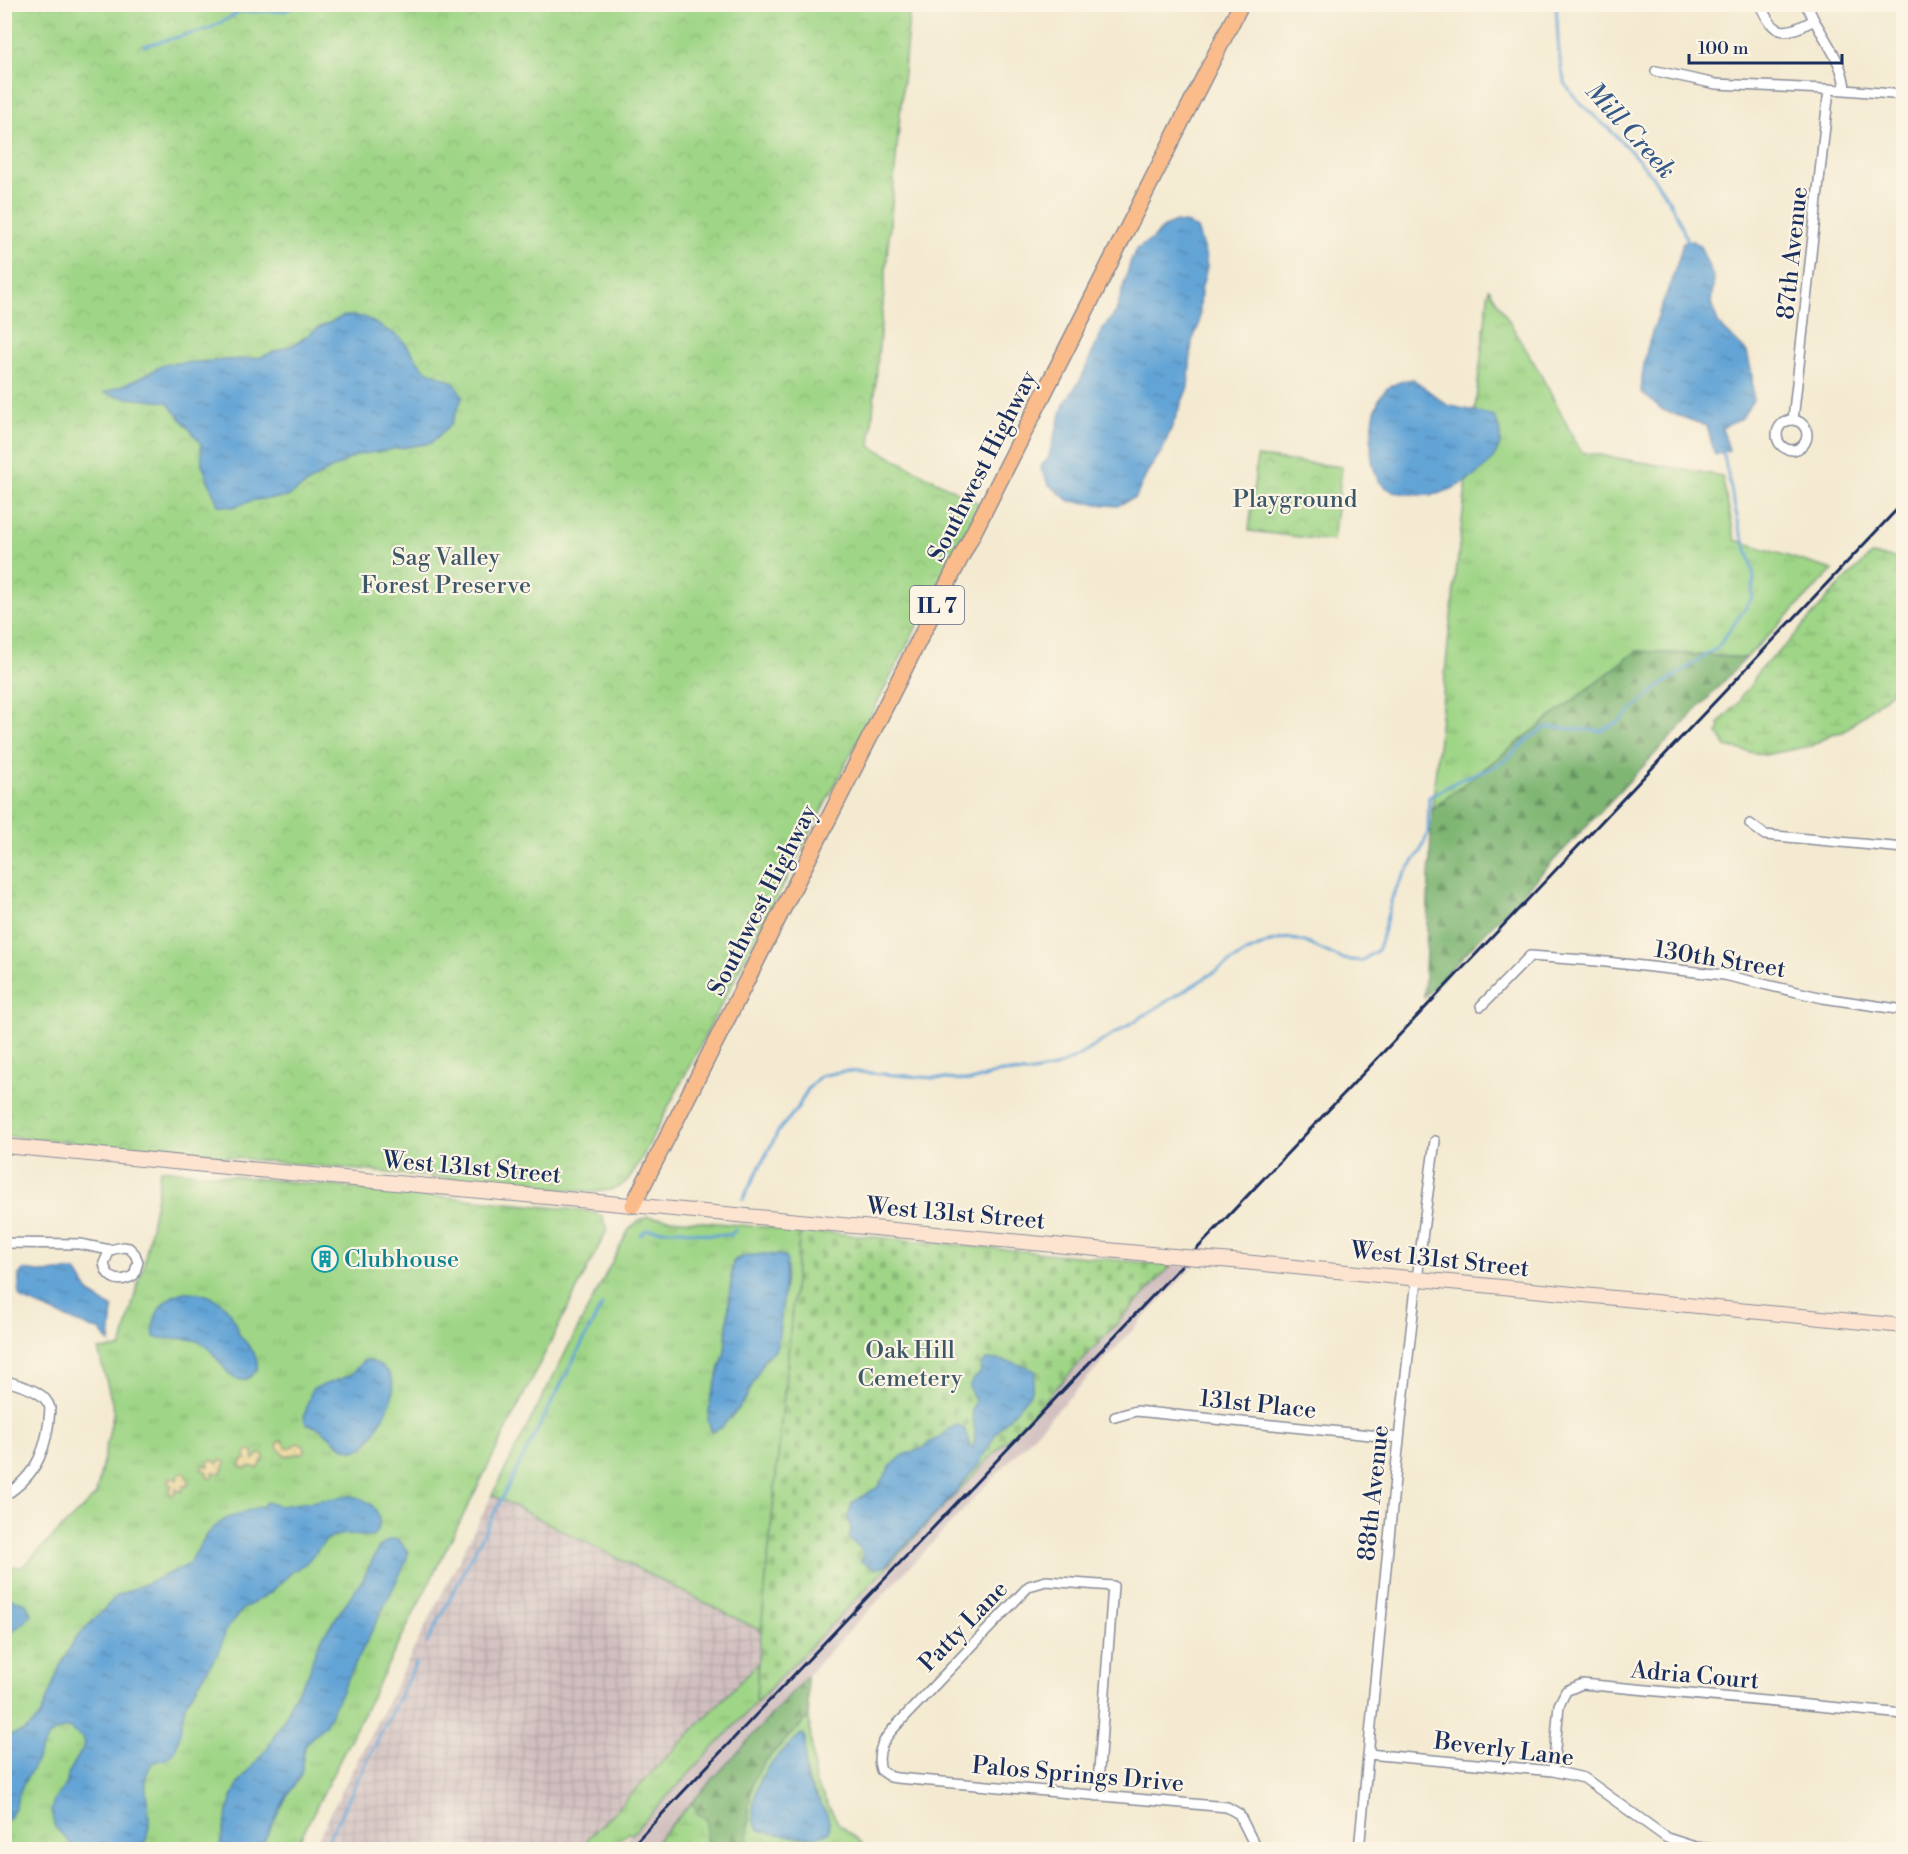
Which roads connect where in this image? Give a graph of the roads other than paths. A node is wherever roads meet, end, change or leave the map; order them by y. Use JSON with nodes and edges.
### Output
{"nodes":[{"id":1,"x":1241,"y":4,"type":"edge"},
{"id":2,"x":1760,"y":4,"type":"edge"},
{"id":3,"x":1811,"y":10,"type":"edge"},
{"id":4,"x":1656,"y":70,"type":"dead end"},
{"id":5,"x":1829,"y":89,"type":"junction"},
{"id":6,"x":1845,"y":90,"type":"junction"},
{"id":7,"x":1904,"y":95,"type":"edge"},
{"id":8,"x":1793,"y":420,"type":"dead end"},
{"id":9,"x":1750,"y":824,"type":"dead end"},
{"id":10,"x":1904,"y":848,"type":"edge"},
{"id":11,"x":1481,"y":1006,"type":"dead end"},
{"id":12,"x":1904,"y":1010,"type":"edge"},
{"id":13,"x":1435,"y":1141,"type":"dead end"},
{"id":14,"x":4,"y":1146,"type":"edge"},
{"id":15,"x":633,"y":1205,"type":"junction"},
{"id":16,"x":4,"y":1243,"type":"edge"},
{"id":17,"x":110,"y":1250,"type":"dead end"},
{"id":18,"x":1416,"y":1279,"type":"junction"},
{"id":19,"x":1904,"y":1326,"type":"edge"},
{"id":20,"x":4,"y":1380,"type":"edge"},
{"id":21,"x":1115,"y":1417,"type":"dead end"},
{"id":22,"x":1399,"y":1438,"type":"junction"},
{"id":23,"x":4,"y":1496,"type":"edge"},
{"id":24,"x":1904,"y":1714,"type":"edge"},
{"id":25,"x":1368,"y":1754,"type":"junction"},
{"id":26,"x":878,"y":1762,"type":"joint"},
{"id":27,"x":1554,"y":1771,"type":"junction"},
{"id":28,"x":1097,"y":1796,"type":"junction"},
{"id":29,"x":1257,"y":1850,"type":"edge"},
{"id":30,"x":1359,"y":1850,"type":"edge"},
{"id":31,"x":1722,"y":1850,"type":"edge"}],
"edges":[{"from":1,"to":15,"type":"main road","name":"Southwest Highway","number":"IL 7"},
{"from":2,"to":3,"type":"street"},
{"from":3,"to":6,"type":"street"},
{"from":4,"to":5,"type":"street"},
{"from":5,"to":6,"type":"street"},
{"from":5,"to":8,"type":"street","name":"87th Avenue"},
{"from":6,"to":7,"type":"street"},
{"from":9,"to":10,"type":"street"},
{"from":11,"to":12,"type":"street","name":"130th Street"},
{"from":13,"to":18,"type":"street","name":"88th Avenue"},
{"from":14,"to":15,"type":"street","name":"West 131st Street"},
{"from":15,"to":18,"type":"street","name":"West 131st Street","bridge":true},
{"from":16,"to":17,"type":"street"},
{"from":18,"to":19,"type":"street","name":"West 131st Street"},
{"from":18,"to":22,"type":"street","name":"88th Avenue"},
{"from":20,"to":23,"type":"street"},
{"from":21,"to":22,"type":"street","name":"131st Place"},
{"from":22,"to":25,"type":"street","name":"88th Avenue"},
{"from":24,"to":27,"type":"street","name":"Adria Court"},
{"from":25,"to":27,"type":"street","name":"Beverly Lane"},
{"from":25,"to":30,"type":"street","name":"88th Avenue"},
{"from":26,"to":28,"type":"street","name":"Palos Springs Drive"},
{"from":26,"to":28,"type":"street","name":"Patty Lane"},
{"from":27,"to":31,"type":"street","name":"Beverly Lane"},
{"from":28,"to":29,"type":"street","name":"Palos Springs Drive"}]}
